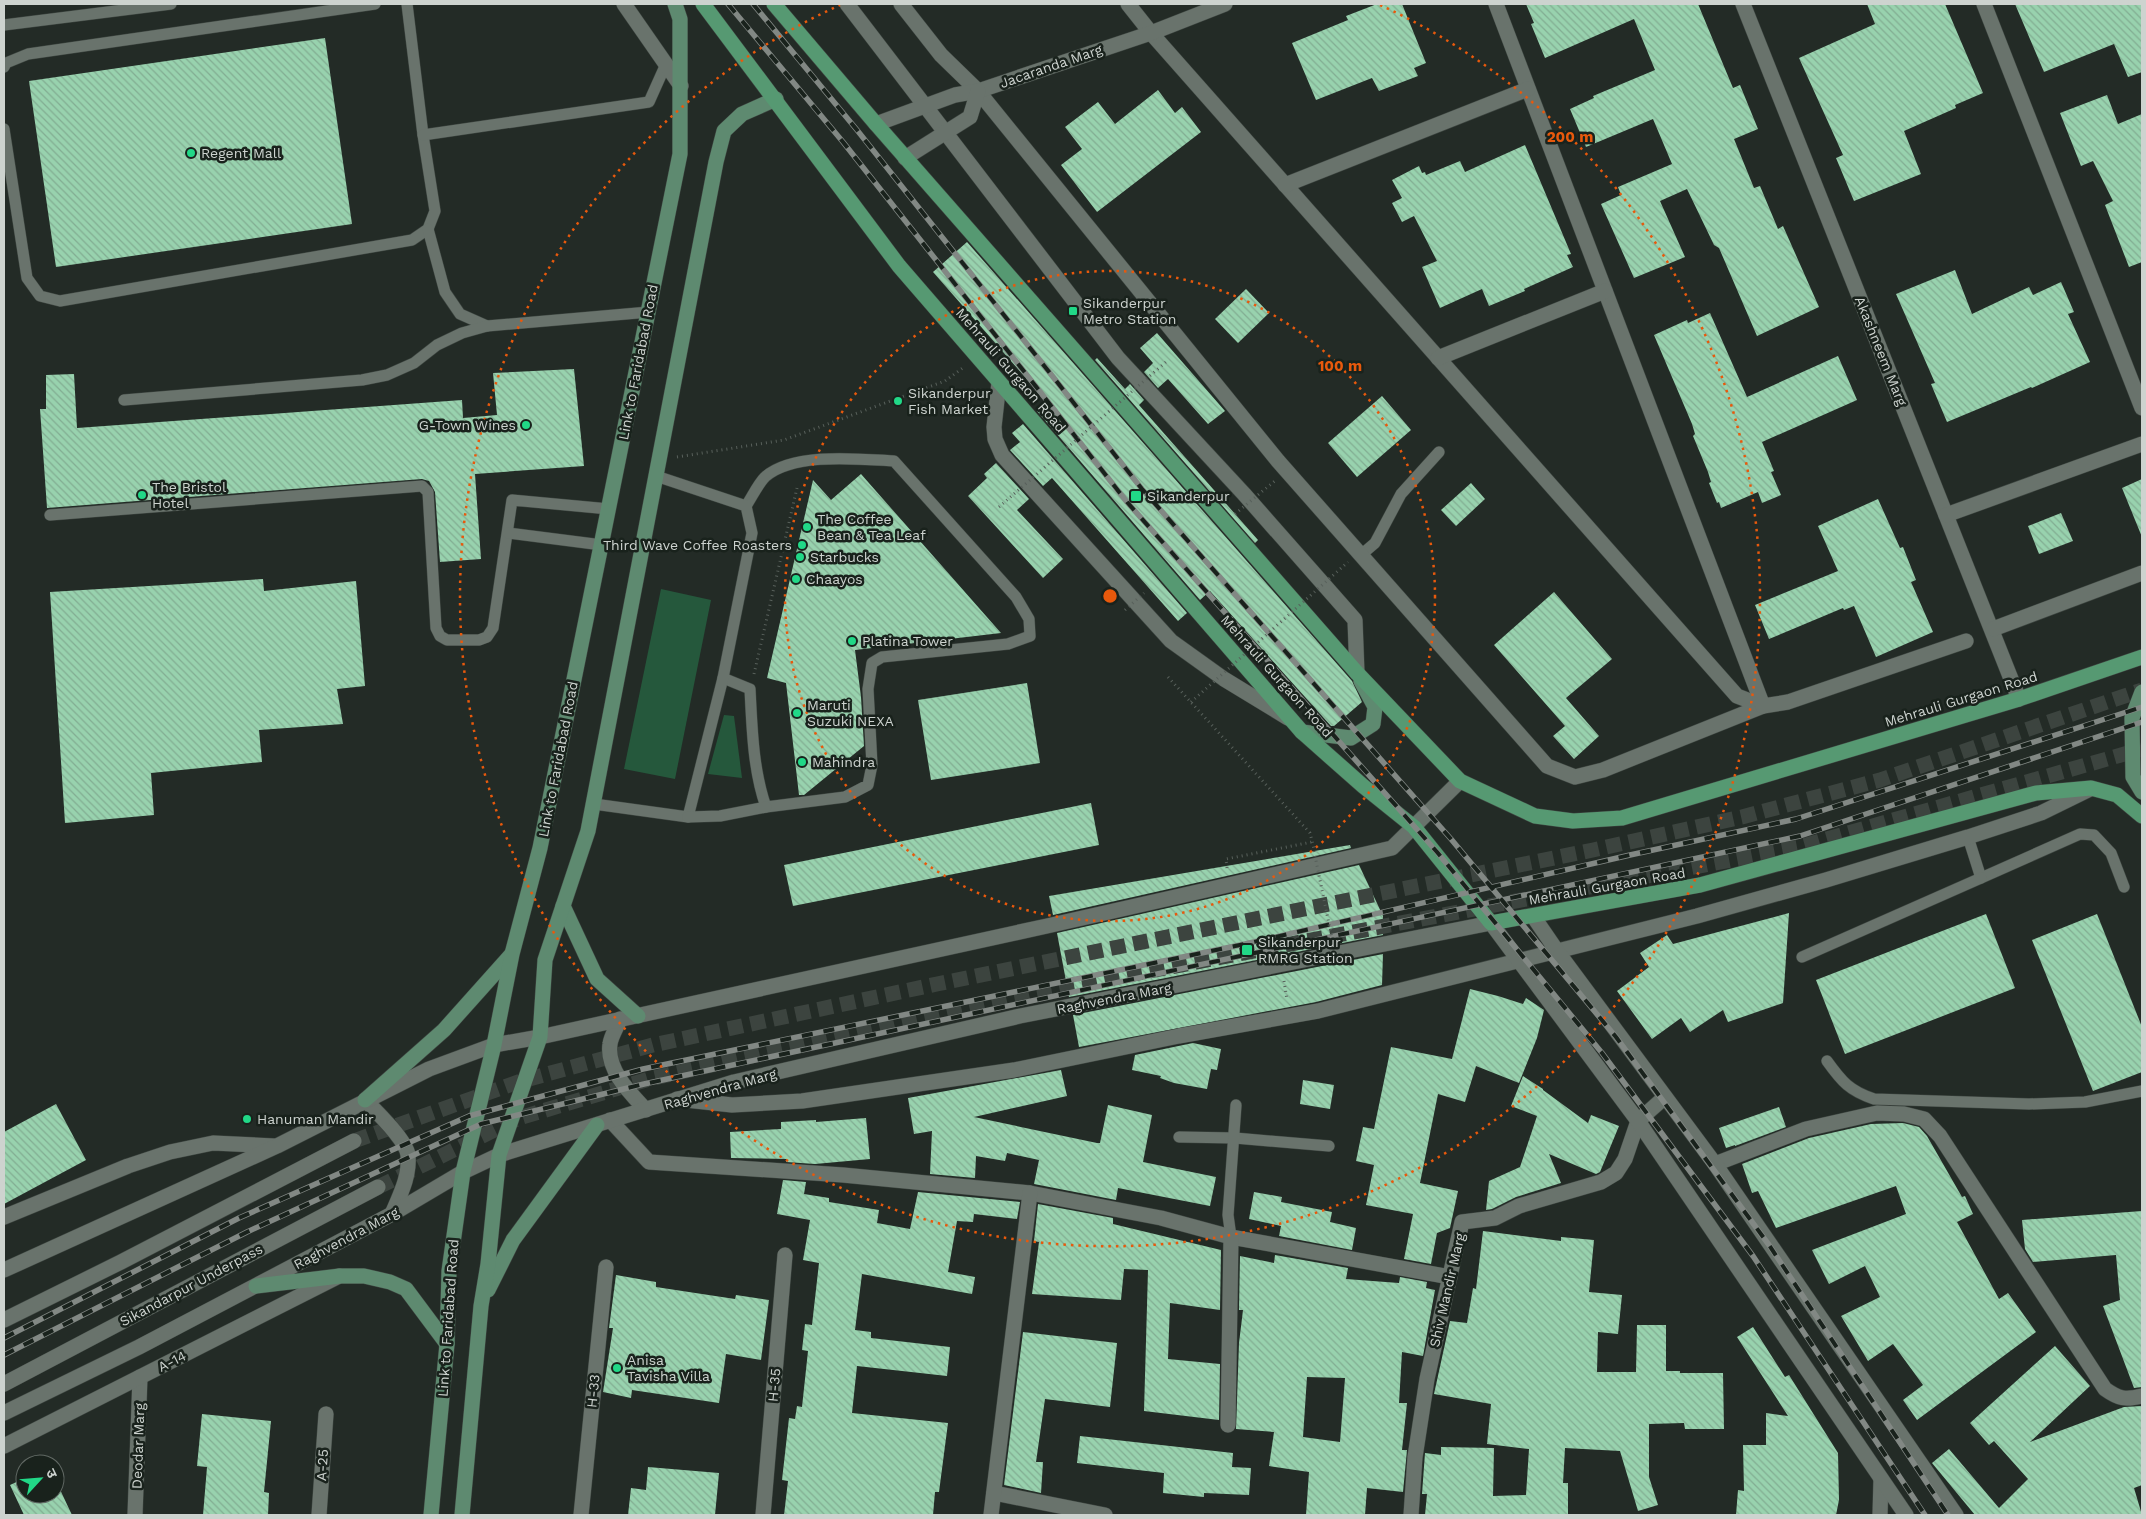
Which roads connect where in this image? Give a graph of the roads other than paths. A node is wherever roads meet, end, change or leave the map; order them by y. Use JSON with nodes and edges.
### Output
{"nodes":[{"id":1,"x":171,"y":4,"type":"edge"},
{"id":2,"x":375,"y":4,"type":"edge"},
{"id":3,"x":407,"y":4,"type":"edge"},
{"id":4,"x":624,"y":4,"type":"edge"},
{"id":5,"x":676,"y":4,"type":"edge"},
{"id":6,"x":703,"y":4,"type":"edge"},
{"id":7,"x":774,"y":4,"type":"edge"},
{"id":8,"x":847,"y":4,"type":"edge"},
{"id":9,"x":901,"y":4,"type":"edge"},
{"id":10,"x":1128,"y":4,"type":"edge"},
{"id":11,"x":1225,"y":4,"type":"edge"},
{"id":12,"x":1496,"y":4,"type":"edge"},
{"id":13,"x":1743,"y":4,"type":"edge"},
{"id":14,"x":1984,"y":4,"type":"edge"},
{"id":15,"x":4,"y":26,"type":"edge"},
{"id":16,"x":1151,"y":33,"type":"junction"},
{"id":17,"x":666,"y":64,"type":"junction"},
{"id":18,"x":4,"y":67,"type":"edge"},
{"id":19,"x":681,"y":86,"type":"junction"},
{"id":20,"x":1528,"y":89,"type":"junction"},
{"id":21,"x":978,"y":91,"type":"junction"},
{"id":22,"x":776,"y":99,"type":"junction"},
{"id":23,"x":927,"y":106,"type":"junction"},
{"id":24,"x":876,"y":124,"type":"junction"},
{"id":25,"x":4,"y":129,"type":"edge"},
{"id":26,"x":946,"y":132,"type":"junction"},
{"id":27,"x":423,"y":135,"type":"junction"},
{"id":28,"x":906,"y":158,"type":"junction"},
{"id":29,"x":1285,"y":185,"type":"junction"},
{"id":30,"x":428,"y":229,"type":"junction"},
{"id":31,"x":1605,"y":291,"type":"junction"},
{"id":32,"x":649,"y":312,"type":"junction"},
{"id":33,"x":487,"y":326,"type":"junction"},
{"id":34,"x":1438,"y":358,"type":"junction"},
{"id":35,"x":1000,"y":382,"type":"junction"},
{"id":36,"x":124,"y":400,"type":"dead end"},
{"id":37,"x":2142,"y":408,"type":"edge"},
{"id":38,"x":2142,"y":444,"type":"edge"},
{"id":39,"x":1439,"y":452,"type":"dead end"},
{"id":40,"x":656,"y":476,"type":"junction"},
{"id":41,"x":746,"y":506,"type":"junction"},
{"id":42,"x":609,"y":509,"type":"junction"},
{"id":43,"x":50,"y":515,"type":"dead end"},
{"id":44,"x":1946,"y":515,"type":"junction"},
{"id":45,"x":508,"y":533,"type":"junction"},
{"id":46,"x":602,"y":545,"type":"junction"},
{"id":47,"x":1354,"y":558,"type":"junction"},
{"id":48,"x":2142,"y":573,"type":"edge"},
{"id":49,"x":1993,"y":628,"type":"junction"},
{"id":50,"x":1966,"y":641,"type":"dead end"},
{"id":51,"x":2142,"y":658,"type":"edge"},
{"id":52,"x":1357,"y":673,"type":"junction"},
{"id":53,"x":723,"y":678,"type":"junction"},
{"id":54,"x":2142,"y":692,"type":"edge"},
{"id":55,"x":2020,"y":699,"type":"junction"},
{"id":56,"x":1764,"y":706,"type":"junction"},
{"id":57,"x":1297,"y":726,"type":"junction"},
{"id":58,"x":1460,"y":780,"type":"junction"},
{"id":59,"x":2091,"y":788,"type":"junction"},
{"id":60,"x":2142,"y":792,"type":"edge"},
{"id":61,"x":594,"y":804,"type":"junction"},
{"id":62,"x":766,"y":806,"type":"junction"},
{"id":63,"x":2142,"y":816,"type":"edge"},
{"id":64,"x":688,"y":818,"type":"junction"},
{"id":65,"x":1414,"y":827,"type":"junction"},
{"id":66,"x":1968,"y":837,"type":"junction"},
{"id":67,"x":1981,"y":878,"type":"junction"},
{"id":68,"x":2124,"y":887,"type":"dead end"},
{"id":69,"x":563,"y":906,"type":"junction"},
{"id":70,"x":1533,"y":916,"type":"junction"},
{"id":71,"x":1491,"y":923,"type":"junction"},
{"id":72,"x":1557,"y":951,"type":"junction"},
{"id":73,"x":512,"y":954,"type":"junction"},
{"id":74,"x":1802,"y":957,"type":"dead end"},
{"id":75,"x":1520,"y":960,"type":"junction"},
{"id":76,"x":638,"y":1016,"type":"junction"},
{"id":77,"x":620,"y":1019,"type":"junction"},
{"id":78,"x":540,"y":1037,"type":"junction"},
{"id":79,"x":494,"y":1045,"type":"junction"},
{"id":80,"x":1827,"y":1061,"type":"dead end"},
{"id":81,"x":2142,"y":1091,"type":"edge"},
{"id":82,"x":1664,"y":1097,"type":"junction"},
{"id":83,"x":676,"y":1099,"type":"junction"},
{"id":84,"x":365,"y":1100,"type":"junction"},
{"id":85,"x":1236,"y":1105,"type":"dead end"},
{"id":86,"x":646,"y":1110,"type":"junction"},
{"id":87,"x":1638,"y":1121,"type":"junction"},
{"id":88,"x":603,"y":1123,"type":"junction"},
{"id":89,"x":1179,"y":1137,"type":"dead end"},
{"id":90,"x":1235,"y":1138,"type":"junction"},
{"id":91,"x":354,"y":1141,"type":"tunnel mouth"},
{"id":92,"x":277,"y":1146,"type":"junction"},
{"id":93,"x":1329,"y":1146,"type":"dead end"},
{"id":94,"x":499,"y":1155,"type":"junction"},
{"id":95,"x":1715,"y":1164,"type":"junction"},
{"id":96,"x":464,"y":1172,"type":"junction"},
{"id":97,"x":378,"y":1187,"type":"tunnel mouth"},
{"id":98,"x":1030,"y":1193,"type":"junction"},
{"id":99,"x":392,"y":1214,"type":"junction"},
{"id":100,"x":4,"y":1217,"type":"edge"},
{"id":101,"x":1230,"y":1237,"type":"junction"},
{"id":102,"x":785,"y":1255,"type":"dead end"},
{"id":103,"x":606,"y":1267,"type":"dead end"},
{"id":104,"x":4,"y":1270,"type":"edge"},
{"id":105,"x":340,"y":1276,"type":"junction"},
{"id":106,"x":1450,"y":1277,"type":"junction"},
{"id":107,"x":256,"y":1286,"type":"junction"},
{"id":108,"x":480,"y":1306,"type":"junction"},
{"id":109,"x":4,"y":1320,"type":"edge"},
{"id":110,"x":447,"y":1344,"type":"junction"},
{"id":111,"x":140,"y":1377,"type":"junction"},
{"id":112,"x":4,"y":1384,"type":"edge"},
{"id":113,"x":2142,"y":1396,"type":"edge"},
{"id":114,"x":4,"y":1413,"type":"edge"},
{"id":115,"x":326,"y":1414,"type":"dead end"},
{"id":116,"x":1228,"y":1425,"type":"dead end"},
{"id":117,"x":4,"y":1446,"type":"edge"},
{"id":118,"x":1880,"y":1478,"type":"junction"},
{"id":119,"x":994,"y":1494,"type":"junction"},
{"id":120,"x":136,"y":1515,"type":"edge"},
{"id":121,"x":319,"y":1515,"type":"edge"},
{"id":122,"x":431,"y":1515,"type":"edge"},
{"id":123,"x":462,"y":1515,"type":"edge"},
{"id":124,"x":581,"y":1515,"type":"edge"},
{"id":125,"x":763,"y":1515,"type":"edge"},
{"id":126,"x":991,"y":1515,"type":"edge"},
{"id":127,"x":1105,"y":1515,"type":"edge"},
{"id":128,"x":1411,"y":1515,"type":"edge"},
{"id":129,"x":1880,"y":1515,"type":"edge"},
{"id":130,"x":1906,"y":1515,"type":"edge"},
{"id":131,"x":1956,"y":1515,"type":"edge"}],
"edges":[{"from":1,"to":15,"type":"lane"},
{"from":2,"to":18,"type":"lane"},
{"from":3,"to":27,"type":"lane"},
{"from":4,"to":17,"type":"street"},
{"from":5,"to":19,"type":"main road","name":"Link to Faridabad Road"},
{"from":6,"to":22,"type":"highway","name":"Mehrauli Gurgaon Road"},
{"from":7,"to":24,"type":"highway","name":"Mehrauli Gurgaon Road"},
{"from":8,"to":23,"type":"street"},
{"from":9,"to":21,"type":"street"},
{"from":10,"to":16,"type":"street"},
{"from":11,"to":16,"type":"street","name":"Jacaranda Marg"},
{"from":12,"to":20,"type":"street"},
{"from":13,"to":44,"type":"street","name":"Akashneem Marg"},
{"from":14,"to":37,"type":"street"},
{"from":16,"to":21,"type":"street","name":"Jacaranda Marg"},
{"from":16,"to":29,"type":"street"},
{"from":17,"to":19,"type":"street"},
{"from":17,"to":27,"type":"lane"},
{"from":19,"to":32,"type":"main road","name":"Link to Faridabad Road"},
{"from":20,"to":29,"type":"street"},
{"from":20,"to":31,"type":"street"},
{"from":21,"to":23,"type":"street","name":"Jacaranda Marg"},
{"from":21,"to":26,"type":"street"},
{"from":21,"to":47,"type":"street"},
{"from":22,"to":35,"type":"highway","name":"Mehrauli Gurgaon Road"},
{"from":22,"to":40,"type":"main road"},
{"from":23,"to":24,"type":"street","name":"Jacaranda Marg"},
{"from":23,"to":26,"type":"street"},
{"from":24,"to":28,"type":"highway","name":"Mehrauli Gurgaon Road"},
{"from":25,"to":30,"type":"lane"},
{"from":26,"to":28,"type":"street"},
{"from":26,"to":52,"type":"street"},
{"from":27,"to":30,"type":"lane"},
{"from":28,"to":52,"type":"highway","name":"Mehrauli Gurgaon Road"},
{"from":29,"to":34,"type":"street"},
{"from":30,"to":33,"type":"lane"},
{"from":31,"to":34,"type":"street"},
{"from":31,"to":56,"type":"street"},
{"from":32,"to":33,"type":"lane"},
{"from":32,"to":42,"type":"main road","name":"Link to Faridabad Road"},
{"from":33,"to":36,"type":"lane"},
{"from":34,"to":56,"type":"street"},
{"from":35,"to":57,"type":"highway","name":"Mehrauli Gurgaon Road"},
{"from":35,"to":57,"type":"street"},
{"from":38,"to":44,"type":"street"},
{"from":39,"to":47,"type":"lane"},
{"from":40,"to":41,"type":"lane"},
{"from":40,"to":61,"type":"main road"},
{"from":41,"to":53,"type":"lane"},
{"from":41,"to":62,"type":"lane"},
{"from":42,"to":45,"type":"lane"},
{"from":42,"to":46,"type":"main road","name":"Link to Faridabad Road"},
{"from":43,"to":45,"type":"lane"},
{"from":44,"to":49,"type":"street","name":"Akashneem Marg"},
{"from":45,"to":46,"type":"lane"},
{"from":46,"to":73,"type":"main road","name":"Link to Faridabad Road"},
{"from":47,"to":56,"type":"street"},
{"from":48,"to":49,"type":"street"},
{"from":49,"to":55,"type":"street","name":"Akashneem Marg"},
{"from":50,"to":56,"type":"street"},
{"from":51,"to":55,"type":"highway","name":"Mehrauli Gurgaon Road"},
{"from":52,"to":57,"type":"main road"},
{"from":52,"to":58,"type":"highway","name":"Mehrauli Gurgaon Road"},
{"from":53,"to":62,"type":"lane"},
{"from":53,"to":64,"type":"lane"},
{"from":54,"to":60,"type":"main road"},
{"from":55,"to":58,"type":"highway","name":"Mehrauli Gurgaon Road"},
{"from":57,"to":65,"type":"highway","name":"Mehrauli Gurgaon Road"},
{"from":58,"to":65,"type":"street"},
{"from":59,"to":63,"type":"highway","name":"Mehrauli Gurgaon Road"},
{"from":59,"to":66,"type":"street"},
{"from":59,"to":70,"type":"highway","name":"Mehrauli Gurgaon Road"},
{"from":61,"to":64,"type":"lane"},
{"from":61,"to":69,"type":"main road"},
{"from":62,"to":64,"type":"lane"},
{"from":65,"to":71,"type":"highway","name":"Mehrauli Gurgaon Road"},
{"from":65,"to":76,"type":"street"},
{"from":66,"to":67,"type":"lane"},
{"from":66,"to":72,"type":"street"},
{"from":67,"to":68,"type":"lane"},
{"from":67,"to":74,"type":"lane"},
{"from":69,"to":76,"type":"main road"},
{"from":69,"to":78,"type":"main road"},
{"from":70,"to":71,"type":"highway","name":"Mehrauli Gurgaon Road"},
{"from":70,"to":72,"type":"street"},
{"from":71,"to":75,"type":"street"},
{"from":71,"to":83,"type":"street","name":"Raghvendra Marg"},
{"from":72,"to":75,"type":"street"},
{"from":72,"to":82,"type":"street"},
{"from":73,"to":79,"type":"main road","name":"Link to Faridabad Road"},
{"from":73,"to":84,"type":"main road"},
{"from":75,"to":83,"type":"street"},
{"from":75,"to":87,"type":"street"},
{"from":76,"to":77,"type":"street"},
{"from":77,"to":78,"type":"street"},
{"from":77,"to":86,"type":"street"},
{"from":78,"to":79,"type":"street"},
{"from":78,"to":94,"type":"main road"},
{"from":79,"to":84,"type":"street"},
{"from":79,"to":96,"type":"main road","name":"Link to Faridabad Road"},
{"from":80,"to":81,"type":"lane"},
{"from":82,"to":87,"type":"street"},
{"from":82,"to":95,"type":"street"},
{"from":83,"to":86,"type":"street","name":"Raghvendra Marg"},
{"from":84,"to":92,"type":"street"},
{"from":84,"to":99,"type":"street"},
{"from":85,"to":90,"type":"lane"},
{"from":86,"to":88,"type":"street","name":"Raghvendra Marg"},
{"from":87,"to":106,"type":"street","name":"Shiv Mandir Marg"},
{"from":87,"to":118,"type":"street"},
{"from":88,"to":94,"type":"street","name":"Raghvendra Marg"},
{"from":88,"to":98,"type":"street"},
{"from":88,"to":108,"type":"main road"},
{"from":89,"to":90,"type":"lane"},
{"from":90,"to":93,"type":"lane"},
{"from":90,"to":101,"type":"lane"},
{"from":91,"to":109,"type":"street"},
{"from":92,"to":100,"type":"street"},
{"from":92,"to":104,"type":"street"},
{"from":94,"to":96,"type":"street","name":"Raghvendra Marg"},
{"from":94,"to":108,"type":"main road"},
{"from":95,"to":113,"type":"street"},
{"from":95,"to":131,"type":"street"},
{"from":96,"to":99,"type":"street","name":"Raghvendra Marg"},
{"from":96,"to":110,"type":"main road","name":"Link to Faridabad Road"},
{"from":97,"to":112,"type":"street","name":"Sikandarpur Underpass"},
{"from":98,"to":101,"type":"street"},
{"from":98,"to":119,"type":"street"},
{"from":99,"to":107,"type":"street","name":"Raghvendra Marg"},
{"from":101,"to":106,"type":"street"},
{"from":101,"to":116,"type":"street"},
{"from":102,"to":125,"type":"street","name":"H-35"},
{"from":103,"to":124,"type":"street","name":"H-33"},
{"from":105,"to":107,"type":"main road"},
{"from":105,"to":110,"type":"main road"},
{"from":105,"to":111,"type":"street","name":"A-14"},
{"from":106,"to":128,"type":"street","name":"Shiv Mandir Marg"},
{"from":107,"to":114,"type":"street","name":"Raghvendra Marg"},
{"from":108,"to":123,"type":"main road"},
{"from":110,"to":122,"type":"main road","name":"Link to Faridabad Road"},
{"from":111,"to":117,"type":"street","name":"A-14"},
{"from":111,"to":120,"type":"street","name":"Deodar Marg"},
{"from":115,"to":121,"type":"street","name":"A-25"},
{"from":118,"to":129,"type":"street"},
{"from":118,"to":130,"type":"street"},
{"from":119,"to":126,"type":"street"},
{"from":119,"to":127,"type":"street"}]}
